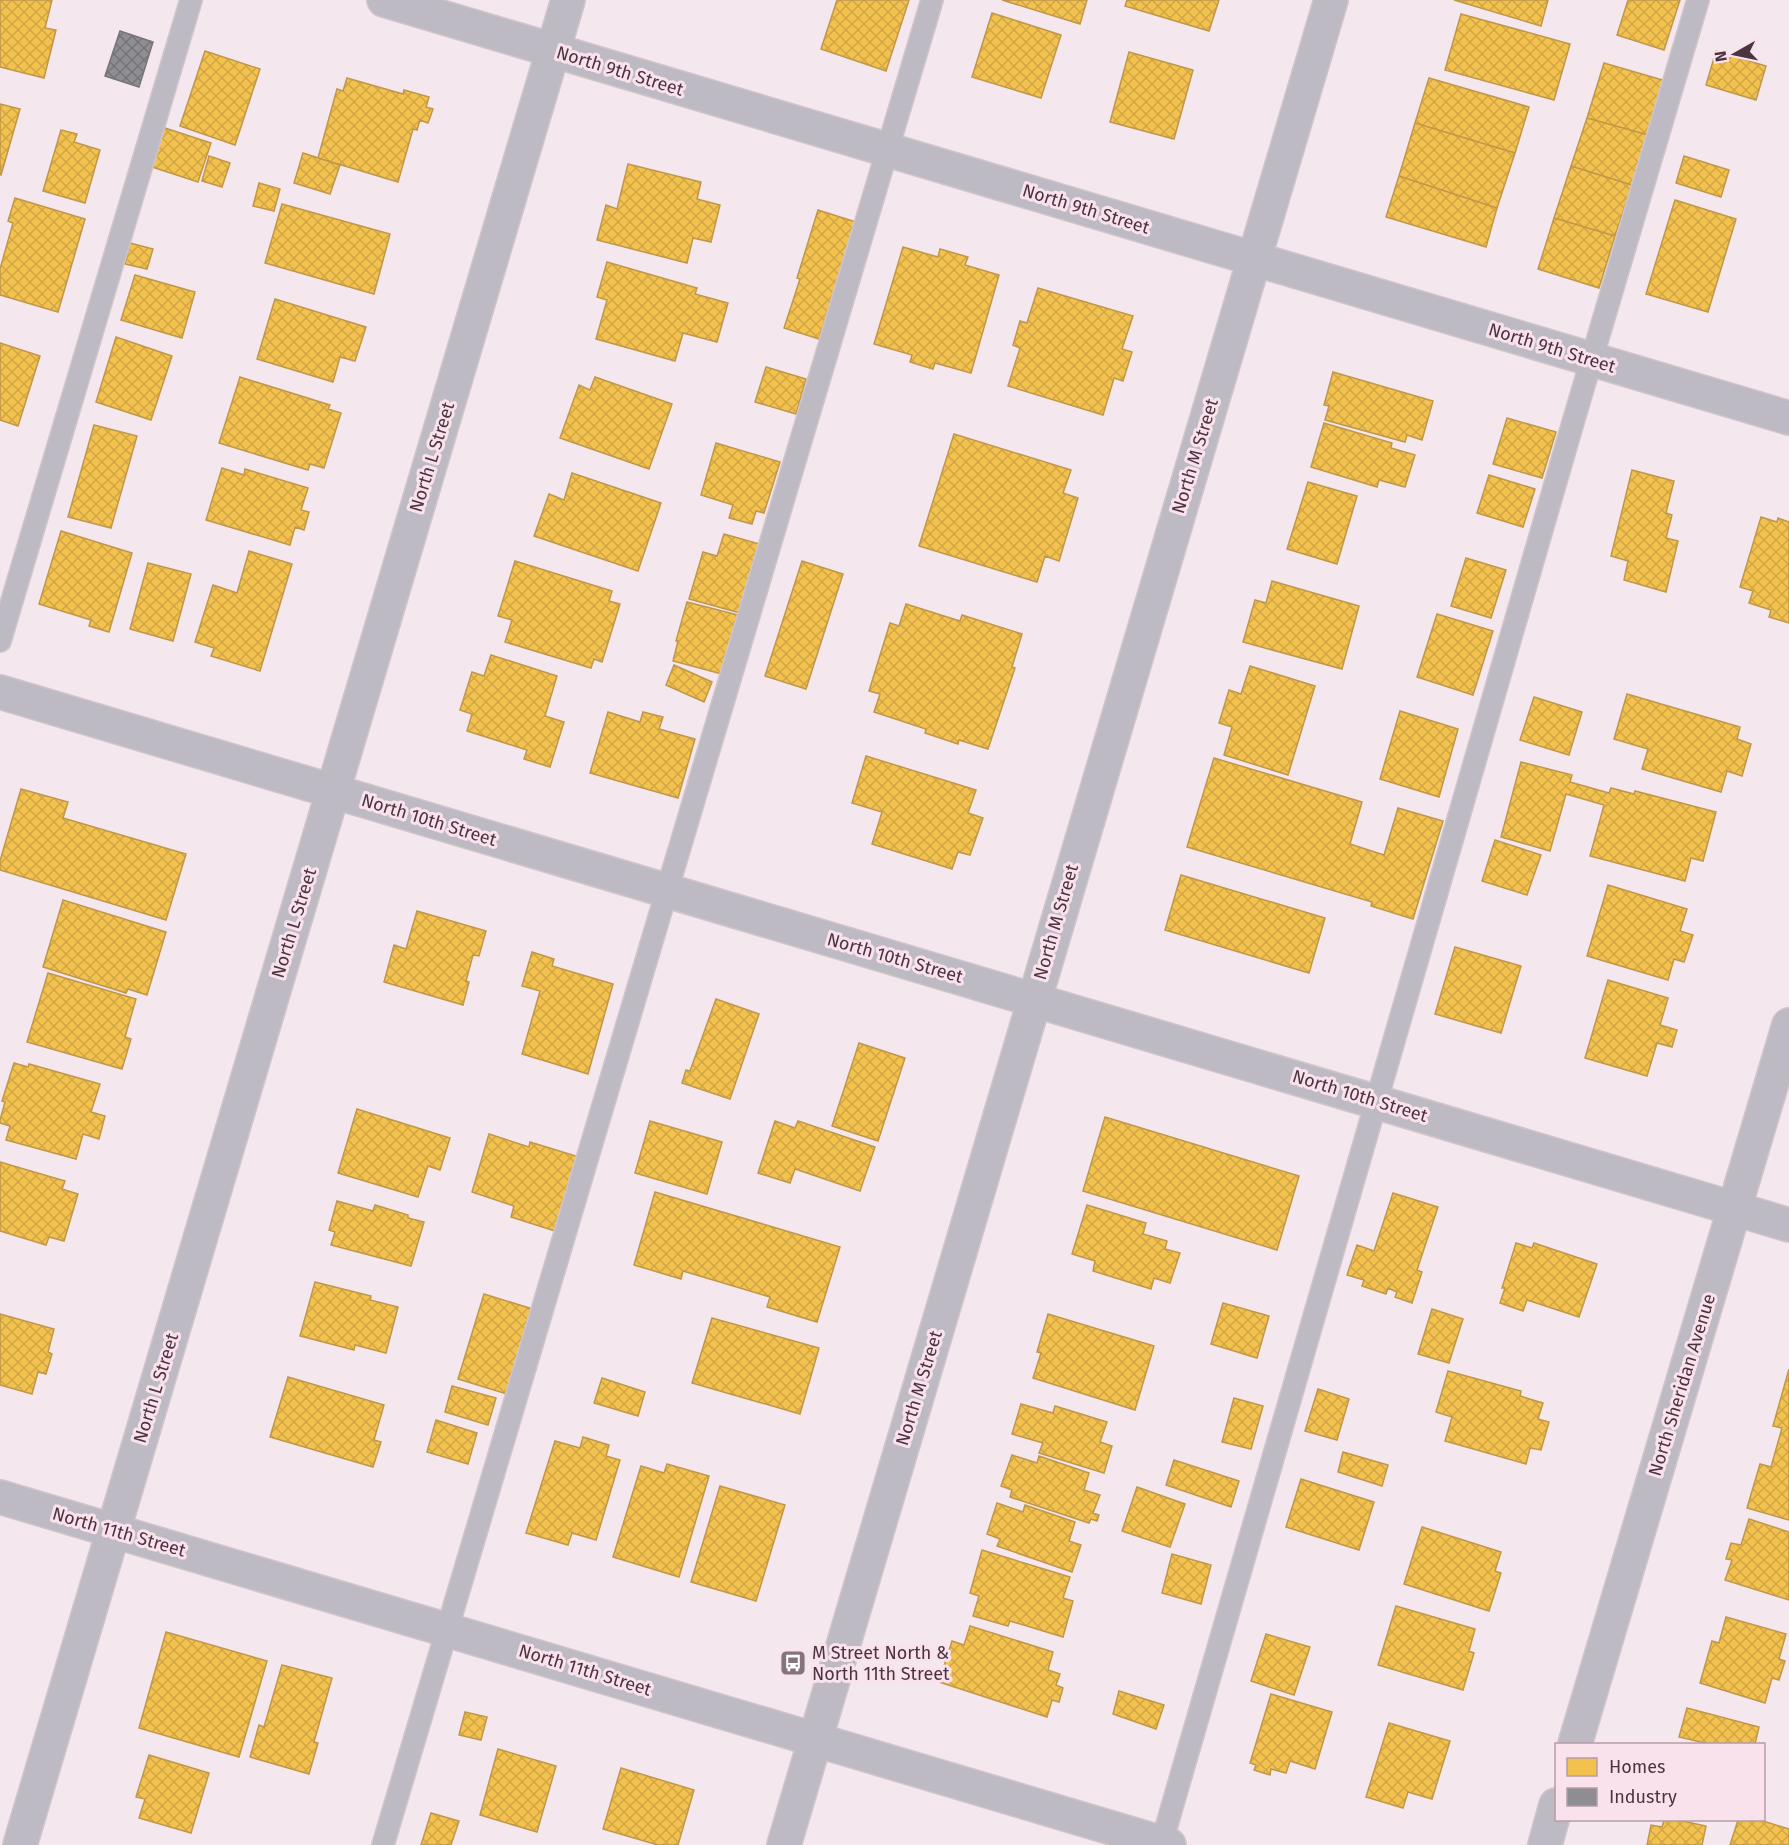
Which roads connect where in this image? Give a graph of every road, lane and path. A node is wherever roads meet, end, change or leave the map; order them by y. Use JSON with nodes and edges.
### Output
{"nodes":[{"id":1,"x":191,"y":0,"type":"edge"},
{"id":2,"x":384,"y":0,"type":"edge"},
{"id":3,"x":568,"y":0,"type":"edge"},
{"id":4,"x":932,"y":0,"type":"edge"},
{"id":5,"x":1331,"y":0,"type":"edge"},
{"id":6,"x":1698,"y":0,"type":"edge"},
{"id":7,"x":553,"y":51,"type":"junction"},
{"id":8,"x":887,"y":150,"type":"junction"},
{"id":9,"x":1254,"y":260,"type":"junction"},
{"id":10,"x":1591,"y":359,"type":"junction"},
{"id":11,"x":1789,"y":418,"type":"edge"},
{"id":12,"x":0,"y":641,"type":"edge"},
{"id":13,"x":0,"y":692,"type":"edge"},
{"id":14,"x":333,"y":791,"type":"junction"},
{"id":15,"x":667,"y":891,"type":"junction"},
{"id":16,"x":1034,"y":999,"type":"junction"},
{"id":17,"x":1789,"y":1025,"type":"edge"},
{"id":18,"x":1376,"y":1101,"type":"junction"},
{"id":19,"x":1735,"y":1209,"type":"junction"},
{"id":20,"x":1789,"y":1225,"type":"edge"},
{"id":21,"x":0,"y":1497,"type":"edge"},
{"id":22,"x":113,"y":1530,"type":"junction"},
{"id":23,"x":447,"y":1629,"type":"junction"},
{"id":24,"x":815,"y":1739,"type":"junction"},
{"id":25,"x":1575,"y":1743,"type":"edge"},
{"id":26,"x":1555,"y":1812,"type":"edge"},
{"id":27,"x":1164,"y":1844,"type":"edge"},
{"id":28,"x":20,"y":1845,"type":"edge"},
{"id":29,"x":383,"y":1845,"type":"edge"},
{"id":30,"x":784,"y":1845,"type":"edge"},
{"id":31,"x":1545,"y":1845,"type":"edge"}],
"edges":[{"from":1,"to":12,"type":"lane"},
{"from":2,"to":7,"type":"street","name":"North 9th Street"},
{"from":3,"to":7,"type":"street","name":"North L Street"},
{"from":4,"to":8,"type":"lane"},
{"from":5,"to":9,"type":"street","name":"North M Street"},
{"from":6,"to":10,"type":"lane"},
{"from":7,"to":8,"type":"street","name":"North 9th Street"},
{"from":7,"to":14,"type":"street","name":"North L Street"},
{"from":8,"to":9,"type":"street","name":"North 9th Street"},
{"from":8,"to":15,"type":"lane"},
{"from":9,"to":10,"type":"street","name":"North 9th Street"},
{"from":9,"to":16,"type":"street","name":"North M Street"},
{"from":10,"to":11,"type":"street","name":"North 9th Street"},
{"from":10,"to":18,"type":"lane"},
{"from":13,"to":14,"type":"street","name":"North 10th Street"},
{"from":14,"to":15,"type":"street","name":"North 10th Street"},
{"from":14,"to":22,"type":"street","name":"North L Street"},
{"from":15,"to":16,"type":"street","name":"North 10th Street"},
{"from":15,"to":23,"type":"lane"},
{"from":16,"to":18,"type":"street","name":"North 10th Street"},
{"from":16,"to":24,"type":"street","name":"North M Street"},
{"from":17,"to":19,"type":"street","name":"North Sheridan Avenue"},
{"from":18,"to":19,"type":"street","name":"North 10th Street"},
{"from":18,"to":27,"type":"lane"},
{"from":19,"to":20,"type":"street","name":"North 10th Street"},
{"from":19,"to":25,"type":"street","name":"North Sheridan Avenue"},
{"from":21,"to":22,"type":"street","name":"North 11th Street"},
{"from":22,"to":23,"type":"street","name":"North 11th Street"},
{"from":22,"to":28,"type":"street","name":"North L Street"},
{"from":23,"to":24,"type":"street","name":"North 11th Street"},
{"from":23,"to":29,"type":"lane"},
{"from":24,"to":27,"type":"street","name":"North 11th Street"},
{"from":24,"to":30,"type":"street","name":"North M Street"},
{"from":26,"to":31,"type":"street"}]}
